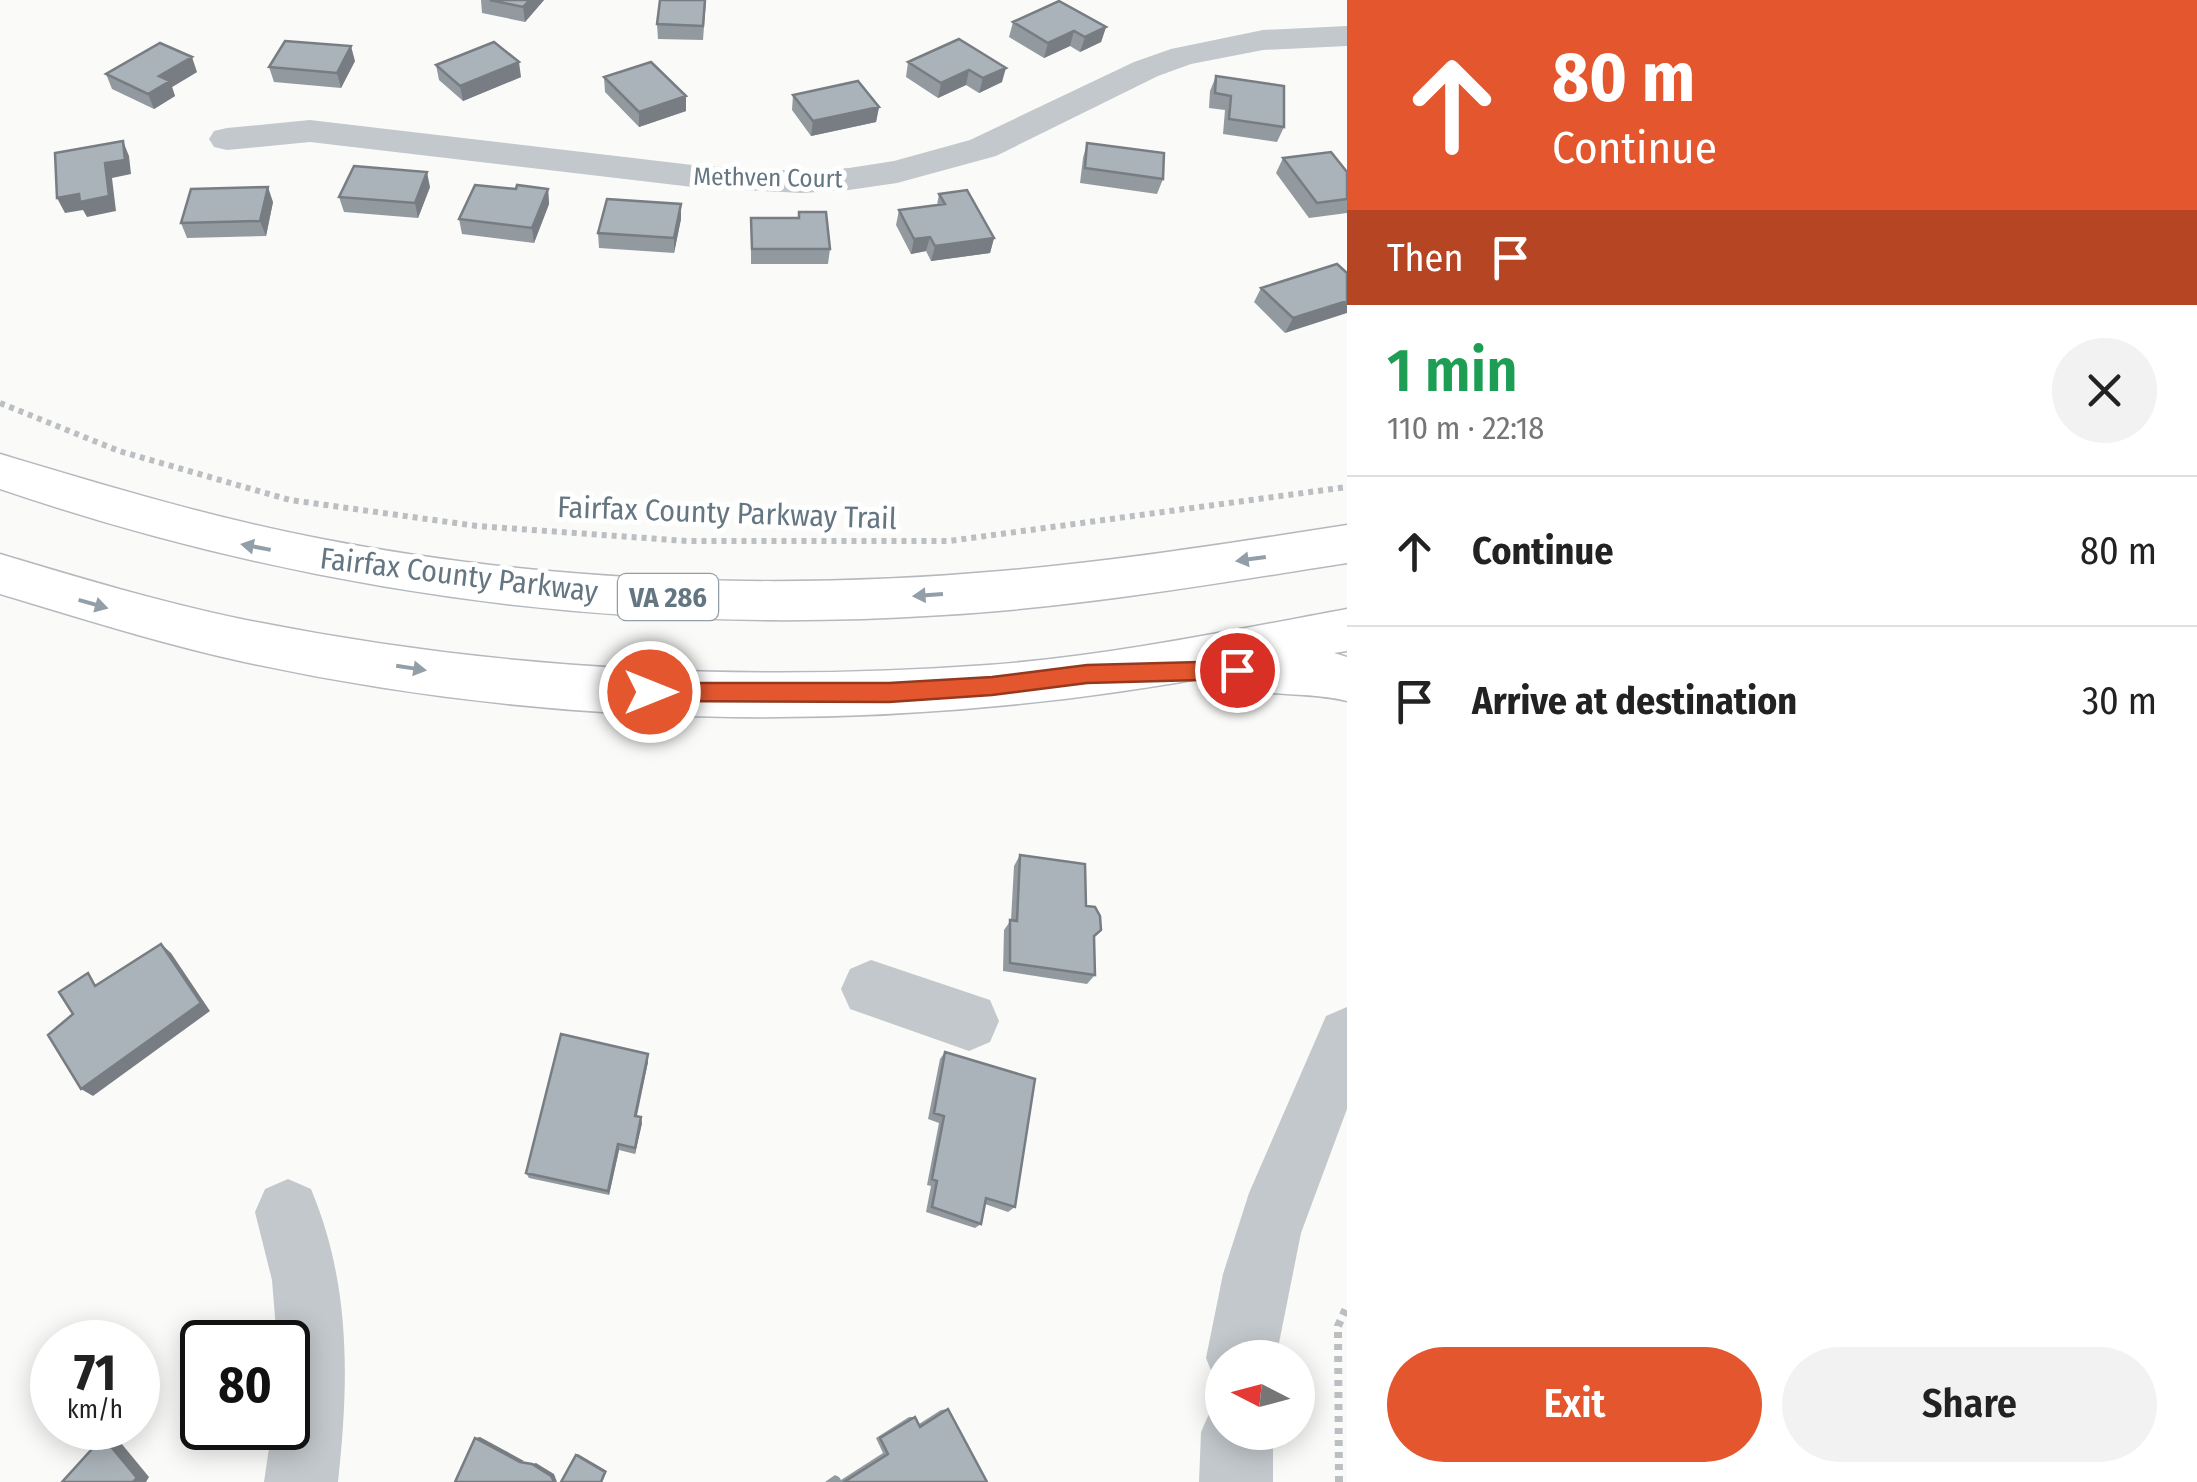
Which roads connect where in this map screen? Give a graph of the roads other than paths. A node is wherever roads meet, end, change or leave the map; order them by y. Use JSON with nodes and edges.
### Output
{"nodes":[{"id":1,"x":1347,"y":36,"type":"edge"},
{"id":2,"x":226,"y":139,"type":"dead end"},
{"id":3,"x":0,"y":471,"type":"edge"},
{"id":4,"x":1347,"y":544,"type":"edge"},
{"id":5,"x":0,"y":574,"type":"edge"},
{"id":6,"x":1347,"y":630,"type":"edge"},
{"id":7,"x":1087,"y":674,"type":"junction"},
{"id":8,"x":1347,"y":679,"type":"edge"},
{"id":9,"x":871,"y":990,"type":"dead end"},
{"id":10,"x":969,"y":1021,"type":"dead end"},
{"id":11,"x":1347,"y":1037,"type":"edge"},
{"id":12,"x":288,"y":1212,"type":"dead end"},
{"id":13,"x":1245,"y":1340,"type":"edge"},
{"id":14,"x":1237,"y":1450,"type":"edge"},
{"id":15,"x":301,"y":1482,"type":"edge"},
{"id":16,"x":1236,"y":1482,"type":"edge"}],
"edges":[{"from":1,"to":2,"type":"street","name":"Methven Court"},
{"from":4,"to":3,"type":"highway","name":"Fairfax County Parkway","number":"VA 286","one_way":true},
{"from":5,"to":7,"type":"highway","one_way":true},
{"from":6,"to":7,"type":"highway"},
{"from":7,"to":8,"type":"highway"},
{"from":9,"to":10,"type":"street"},
{"from":11,"to":13,"type":"street"},
{"from":12,"to":15,"type":"street"},
{"from":14,"to":16,"type":"street"}]}
